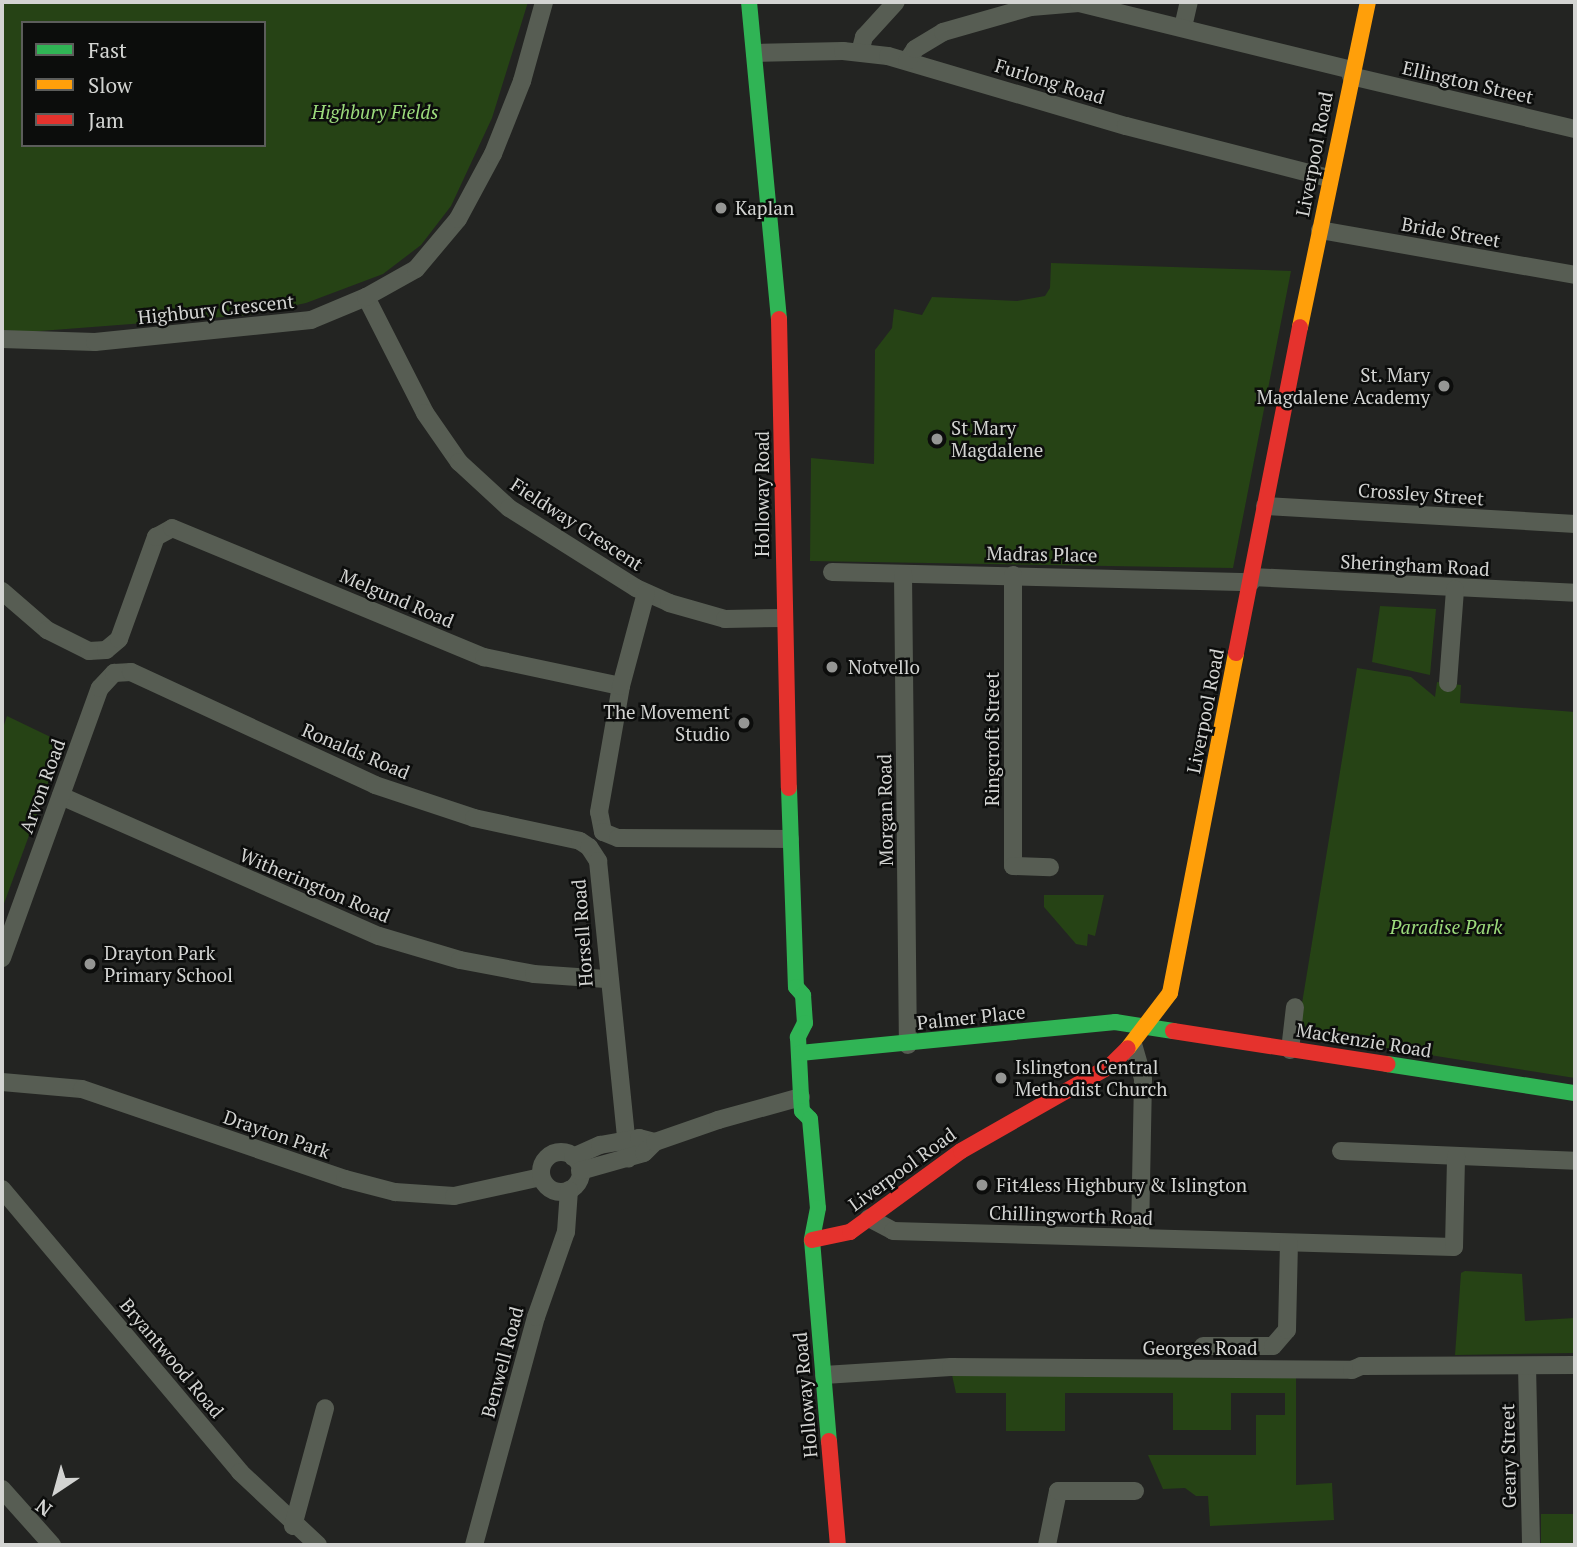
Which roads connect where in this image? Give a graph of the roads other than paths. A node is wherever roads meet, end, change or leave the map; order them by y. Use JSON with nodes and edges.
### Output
{"nodes":[{"id":1,"x":544,"y":2,"type":"edge"},
{"id":2,"x":749,"y":2,"type":"edge"},
{"id":3,"x":896,"y":2,"type":"edge"},
{"id":4,"x":1189,"y":2,"type":"edge"},
{"id":5,"x":1368,"y":2,"type":"edge"},
{"id":6,"x":1183,"y":27,"type":"junction"},
{"id":7,"x":860,"y":52,"type":"junction"},
{"id":8,"x":755,"y":53,"type":"junction"},
{"id":9,"x":907,"y":61,"type":"junction"},
{"id":10,"x":1352,"y":73,"type":"junction"},
{"id":11,"x":1575,"y":129,"type":"edge"},
{"id":12,"x":1329,"y":178,"type":"junction"},
{"id":13,"x":1320,"y":230,"type":"junction"},
{"id":14,"x":1575,"y":275,"type":"edge"},
{"id":15,"x":366,"y":297,"type":"junction"},
{"id":16,"x":2,"y":340,"type":"edge"},
{"id":17,"x":1265,"y":506,"type":"junction"},
{"id":18,"x":1575,"y":524,"type":"edge"},
{"id":19,"x":832,"y":572,"type":"dead end"},
{"id":20,"x":903,"y":574,"type":"junction"},
{"id":21,"x":1013,"y":575,"type":"junction"},
{"id":22,"x":1252,"y":579,"type":"junction"},
{"id":23,"x":1455,"y":589,"type":"junction"},
{"id":24,"x":2,"y":591,"type":"edge"},
{"id":25,"x":646,"y":593,"type":"junction"},
{"id":26,"x":1575,"y":593,"type":"edge"},
{"id":27,"x":784,"y":618,"type":"junction"},
{"id":28,"x":114,"y":673,"type":"joint"},
{"id":29,"x":1448,"y":684,"type":"dead end"},
{"id":30,"x":621,"y":686,"type":"junction"},
{"id":31,"x":61,"y":796,"type":"junction"},
{"id":32,"x":603,"y":832,"type":"junction"},
{"id":33,"x":790,"y":839,"type":"junction"},
{"id":34,"x":589,"y":848,"type":"junction"},
{"id":35,"x":1050,"y":867,"type":"dead end"},
{"id":36,"x":2,"y":958,"type":"edge"},
{"id":37,"x":606,"y":979,"type":"junction"},
{"id":38,"x":1296,"y":1007,"type":"dead end"},
{"id":39,"x":1147,"y":1028,"type":"junction"},
{"id":40,"x":1133,"y":1044,"type":"junction"},
{"id":41,"x":799,"y":1045,"type":"junction"},
{"id":42,"x":908,"y":1045,"type":"junction"},
{"id":43,"x":1290,"y":1050,"type":"junction"},
{"id":44,"x":2,"y":1082,"type":"edge"},
{"id":45,"x":1575,"y":1093,"type":"edge"},
{"id":46,"x":802,"y":1104,"type":"junction"},
{"id":47,"x":626,"y":1149,"type":"junction"},
{"id":48,"x":1342,"y":1151,"type":"dead end"},
{"id":49,"x":1456,"y":1156,"type":"junction"},
{"id":50,"x":1575,"y":1161,"type":"edge"},
{"id":51,"x":577,"y":1164,"type":"junction"},
{"id":52,"x":541,"y":1177,"type":"junction"},
{"id":53,"x":2,"y":1189,"type":"edge"},
{"id":54,"x":569,"y":1190,"type":"junction"},
{"id":55,"x":869,"y":1218,"type":"junction"},
{"id":56,"x":1140,"y":1237,"type":"junction"},
{"id":57,"x":812,"y":1240,"type":"junction"},
{"id":58,"x":1283,"y":1243,"type":"junction"},
{"id":59,"x":1203,"y":1346,"type":"dead end"},
{"id":60,"x":1575,"y":1365,"type":"edge"},
{"id":61,"x":1527,"y":1366,"type":"junction"},
{"id":62,"x":824,"y":1375,"type":"junction"},
{"id":63,"x":325,"y":1408,"type":"dead end"},
{"id":64,"x":2,"y":1489,"type":"edge"},
{"id":65,"x":1135,"y":1490,"type":"dead end"},
{"id":66,"x":293,"y":1526,"type":"junction"},
{"id":67,"x":52,"y":1545,"type":"edge"},
{"id":68,"x":318,"y":1545,"type":"edge"},
{"id":69,"x":474,"y":1545,"type":"edge"},
{"id":70,"x":838,"y":1545,"type":"edge"},
{"id":71,"x":1047,"y":1545,"type":"edge"},
{"id":72,"x":1531,"y":1545,"type":"edge"}],
"edges":[{"from":1,"to":15,"type":"street","name":"Highbury Crescent"},
{"from":2,"to":8,"type":"main road","name":"Holloway Road"},
{"from":3,"to":7,"type":"street"},
{"from":4,"to":6,"type":"street"},
{"from":5,"to":10,"type":"main road","name":"Liverpool Road"},
{"from":6,"to":9,"type":"street","name":"Ellington Street"},
{"from":6,"to":10,"type":"street","name":"Ellington Street"},
{"from":7,"to":8,"type":"street","name":"Furlong Road"},
{"from":7,"to":9,"type":"street","name":"Furlong Road"},
{"from":8,"to":27,"type":"main road","name":"Holloway Road"},
{"from":9,"to":12,"type":"street","name":"Furlong Road"},
{"from":10,"to":11,"type":"street","name":"Ellington Street"},
{"from":10,"to":12,"type":"main road","name":"Liverpool Road"},
{"from":12,"to":13,"type":"main road","name":"Liverpool Road"},
{"from":13,"to":14,"type":"street","name":"Bride Street"},
{"from":13,"to":17,"type":"main road","name":"Liverpool Road"},
{"from":15,"to":16,"type":"street","name":"Highbury Crescent"},
{"from":15,"to":25,"type":"street","name":"Fieldway Crescent"},
{"from":17,"to":18,"type":"street","name":"Crossley Street"},
{"from":17,"to":22,"type":"main road","name":"Liverpool Road"},
{"from":19,"to":20,"type":"street","name":"Madras Place"},
{"from":20,"to":21,"type":"street","name":"Madras Place"},
{"from":20,"to":42,"type":"street","name":"Morgan Road"},
{"from":21,"to":22,"type":"street","name":"Madras Place"},
{"from":21,"to":35,"type":"street","name":"Ringcroft Street"},
{"from":22,"to":23,"type":"street","name":"Sheringham Road"},
{"from":22,"to":39,"type":"main road","name":"Liverpool Road"},
{"from":23,"to":26,"type":"street","name":"Sheringham Road"},
{"from":23,"to":29,"type":"street"},
{"from":24,"to":30,"type":"street","name":"Melgund Road"},
{"from":25,"to":27,"type":"street","name":"Fieldway Crescent"},
{"from":25,"to":30,"type":"street"},
{"from":27,"to":33,"type":"main road","name":"Holloway Road"},
{"from":28,"to":31,"type":"street","name":"Arvon Road"},
{"from":28,"to":34,"type":"street","name":"Ronalds Road"},
{"from":30,"to":32,"type":"street"},
{"from":31,"to":36,"type":"street","name":"Arvon Road"},
{"from":31,"to":37,"type":"street","name":"Witherington Road"},
{"from":32,"to":33,"type":"street"},
{"from":32,"to":34,"type":"street"},
{"from":33,"to":41,"type":"main road","name":"Holloway Road"},
{"from":34,"to":37,"type":"street","name":"Horsell Road"},
{"from":37,"to":47,"type":"street","name":"Horsell Road"},
{"from":38,"to":43,"type":"street"},
{"from":39,"to":40,"type":"main road","name":"Liverpool Road"},
{"from":39,"to":42,"type":"main road","name":"Palmer Place"},
{"from":39,"to":43,"type":"main road","name":"Mackenzie Road"},
{"from":40,"to":55,"type":"main road","name":"Liverpool Road"},
{"from":40,"to":56,"type":"street"},
{"from":41,"to":42,"type":"main road","name":"Palmer Place"},
{"from":41,"to":46,"type":"main road","name":"Holloway Road"},
{"from":43,"to":45,"type":"main road","name":"Mackenzie Road"},
{"from":44,"to":52,"type":"street","name":"Drayton Park"},
{"from":46,"to":47,"type":"street"},
{"from":46,"to":57,"type":"main road","name":"Holloway Road"},
{"from":47,"to":51,"type":"street"},
{"from":48,"to":49,"type":"street"},
{"from":49,"to":50,"type":"street"},
{"from":49,"to":58,"type":"street","name":"Chillingworth Road"},
{"from":51,"to":52,"type":"street"},
{"from":51,"to":54,"type":"street"},
{"from":52,"to":54,"type":"street"},
{"from":53,"to":66,"type":"street","name":"Bryantwood Road"},
{"from":54,"to":69,"type":"street","name":"Benwell Road"},
{"from":55,"to":56,"type":"street","name":"Chillingworth Road"},
{"from":55,"to":57,"type":"main road","name":"Liverpool Road"},
{"from":56,"to":58,"type":"street","name":"Chillingworth Road"},
{"from":57,"to":62,"type":"main road","name":"Holloway Road"},
{"from":58,"to":59,"type":"street"},
{"from":60,"to":61,"type":"street","name":"Georges Road"},
{"from":61,"to":62,"type":"street","name":"Georges Road"},
{"from":61,"to":72,"type":"street","name":"Geary Street"},
{"from":62,"to":70,"type":"main road","name":"Holloway Road"},
{"from":63,"to":66,"type":"street"},
{"from":64,"to":67,"type":"street"},
{"from":65,"to":71,"type":"street"},
{"from":66,"to":68,"type":"street","name":"Bryantwood Road"}]}
